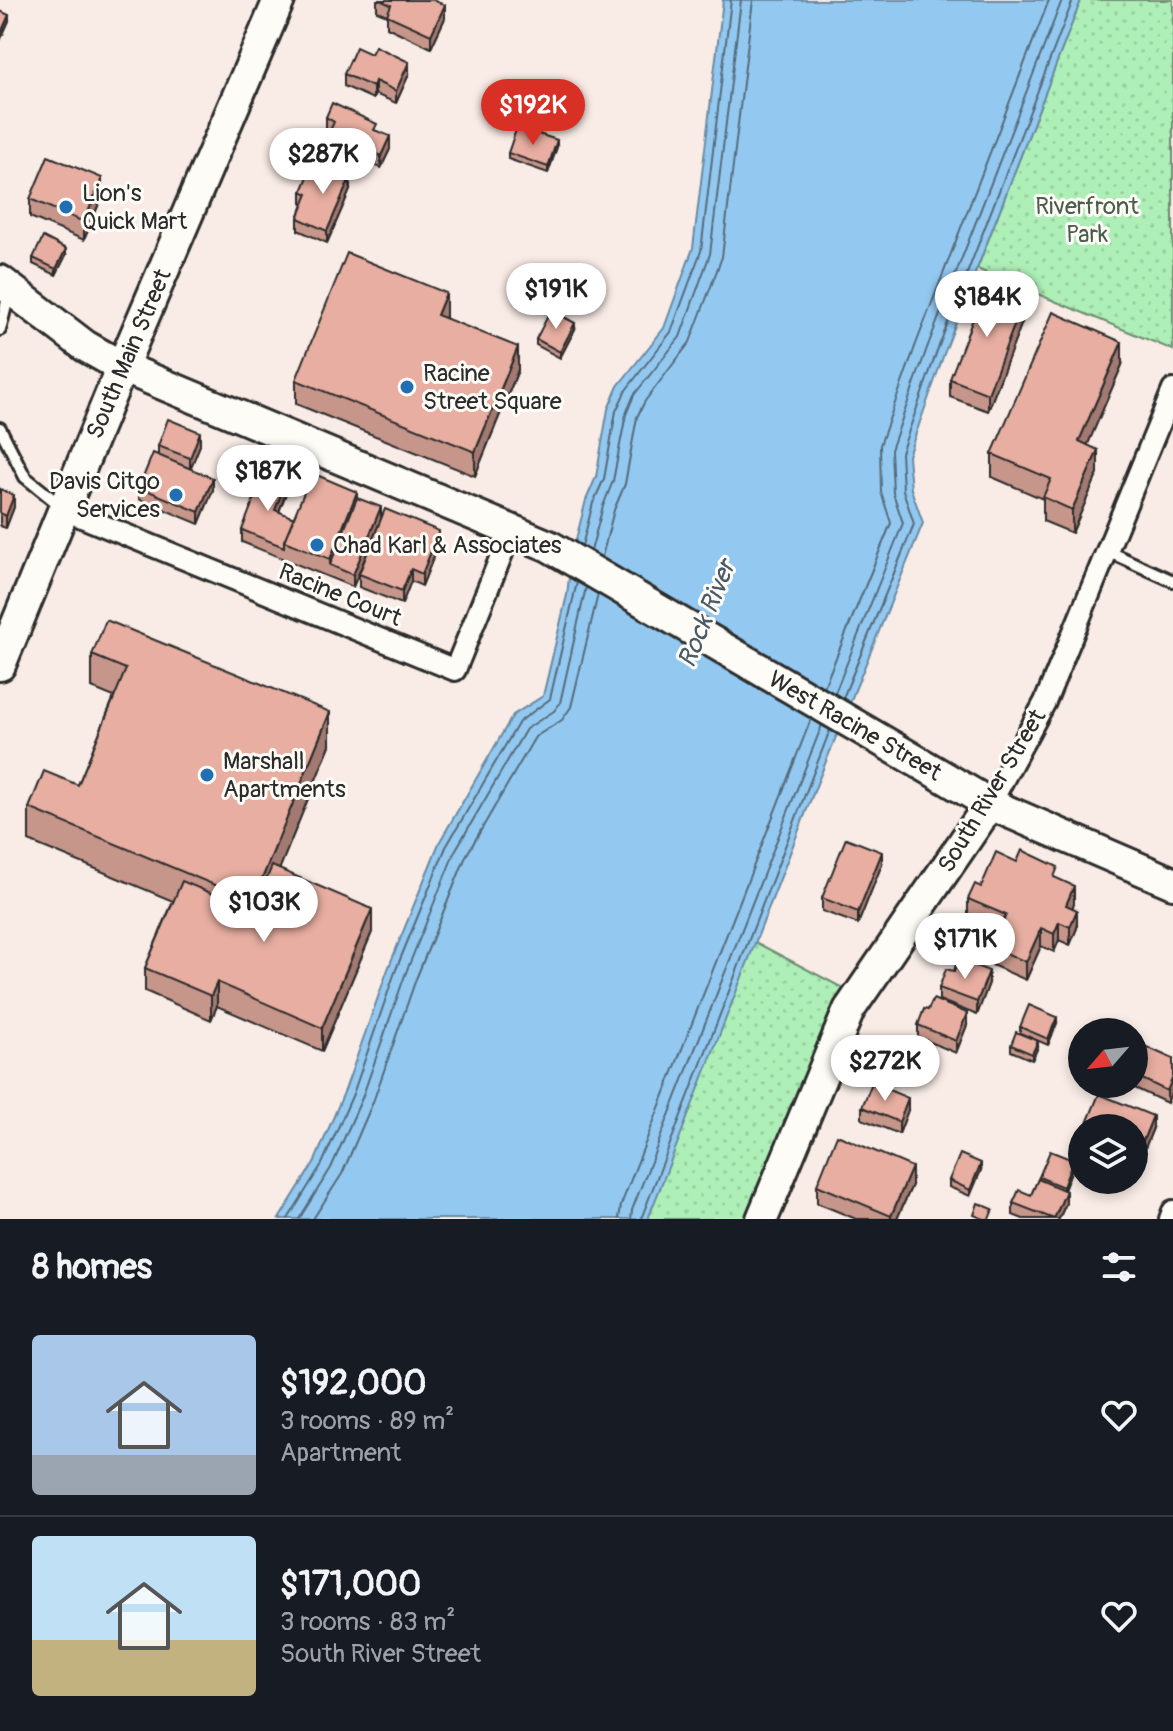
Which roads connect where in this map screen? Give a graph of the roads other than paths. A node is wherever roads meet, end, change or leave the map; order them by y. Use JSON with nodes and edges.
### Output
{"nodes":[{"id":1,"x":279,"y":0,"type":"edge"},
{"id":2,"x":5,"y":284,"type":"edge"},
{"id":3,"x":0,"y":330,"type":"edge"},
{"id":4,"x":122,"y":367,"type":"junction"},
{"id":5,"x":1173,"y":390,"type":"edge"},
{"id":6,"x":0,"y":428,"type":"edge"},
{"id":7,"x":65,"y":510,"type":"junction"},
{"id":8,"x":512,"y":529,"type":"junction"},
{"id":9,"x":1107,"y":551,"type":"junction"},
{"id":10,"x":1173,"y":581,"type":"edge"},
{"id":11,"x":0,"y":665,"type":"edge"},
{"id":12,"x":990,"y":804,"type":"junction"},
{"id":13,"x":1173,"y":883,"type":"edge"},
{"id":14,"x":1173,"y":1211,"type":"edge"},
{"id":15,"x":762,"y":1219,"type":"edge"},
{"id":16,"x":1170,"y":1219,"type":"edge"}],
"edges":[{"from":1,"to":4,"type":"main road","name":"South Main Street"},
{"from":2,"to":3,"type":"lane"},
{"from":2,"to":4,"type":"main road","name":"West Racine Street"},
{"from":4,"to":7,"type":"main road","name":"South Main Street"},
{"from":4,"to":8,"type":"main road","name":"West Racine Street"},
{"from":5,"to":9,"type":"street","name":"South River Street"},
{"from":6,"to":7,"type":"lane"},
{"from":7,"to":8,"type":"street","name":"Racine Court"},
{"from":7,"to":11,"type":"main road","name":"South Main Street"},
{"from":8,"to":12,"type":"main road","name":"West Racine Street"},
{"from":9,"to":10,"type":"lane"},
{"from":9,"to":12,"type":"street","name":"South River Street"},
{"from":12,"to":13,"type":"main road","name":"West Racine Street"},
{"from":12,"to":15,"type":"main road","name":"South River Street"},
{"from":14,"to":16,"type":"street"}]}
